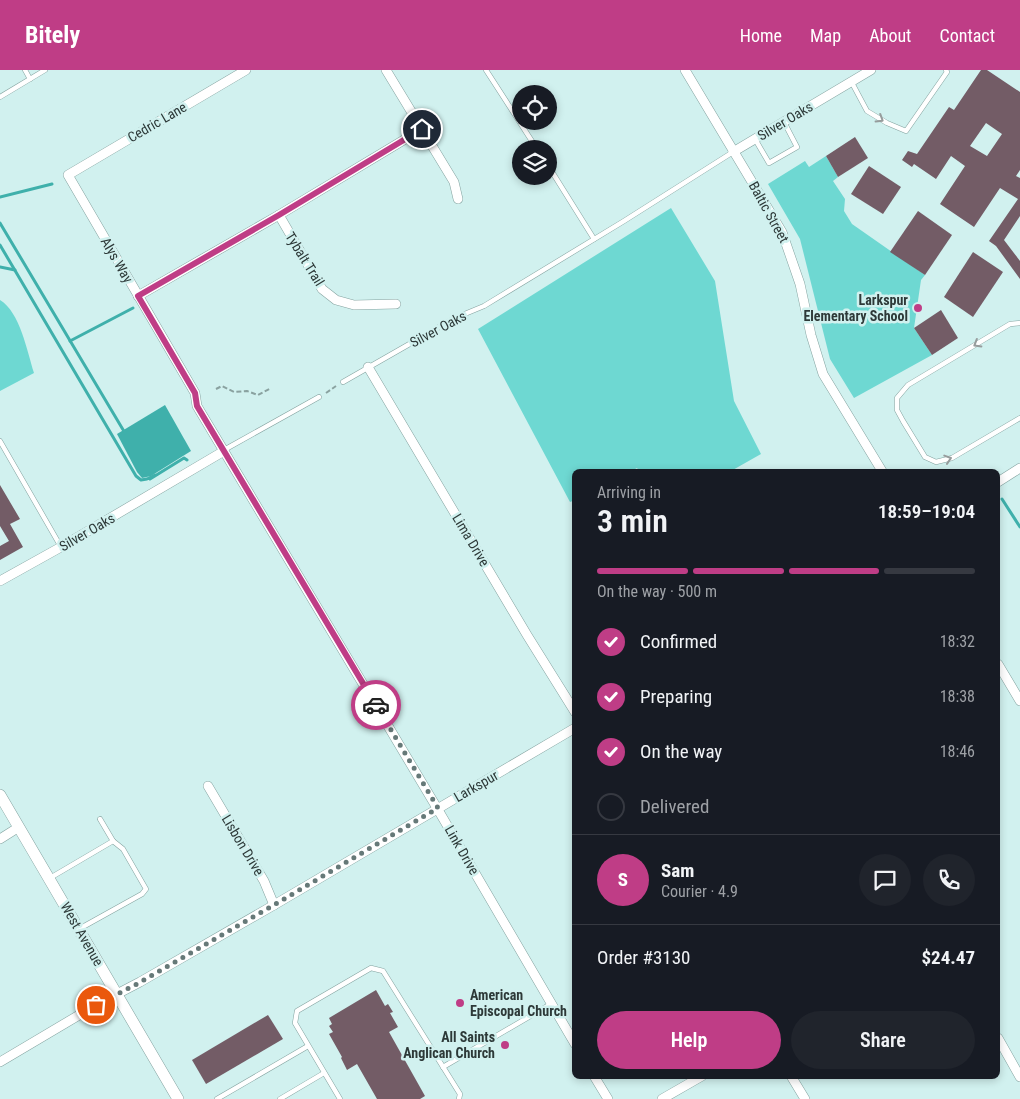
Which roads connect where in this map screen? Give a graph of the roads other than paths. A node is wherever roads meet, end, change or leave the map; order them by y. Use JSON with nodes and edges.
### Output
{"nodes":[{"id":1,"x":25,"y":70,"type":"edge"},
{"id":2,"x":45,"y":70,"type":"edge"},
{"id":3,"x":246,"y":70,"type":"edge"},
{"id":4,"x":386,"y":70,"type":"edge"},
{"id":5,"x":486,"y":70,"type":"edge"},
{"id":6,"x":685,"y":70,"type":"edge"},
{"id":7,"x":871,"y":70,"type":"edge"},
{"id":8,"x":946,"y":70,"type":"edge"},
{"id":9,"x":30,"y":79,"type":"junction"},
{"id":10,"x":852,"y":81,"type":"junction"},
{"id":11,"x":0,"y":97,"type":"edge"},
{"id":12,"x":784,"y":121,"type":"junction"},
{"id":13,"x":422,"y":129,"type":"junction"},
{"id":14,"x":755,"y":139,"type":"junction"},
{"id":15,"x":531,"y":140,"type":"edge"},
{"id":16,"x":733,"y":152,"type":"junction"},
{"id":17,"x":68,"y":175,"type":"joint"},
{"id":18,"x":557,"y":180,"type":"edge"},
{"id":19,"x":458,"y":199,"type":"dead end"},
{"id":20,"x":279,"y":215,"type":"junction"},
{"id":21,"x":594,"y":239,"type":"junction"},
{"id":22,"x":138,"y":296,"type":"junction"},
{"id":23,"x":396,"y":304,"type":"dead end"},
{"id":24,"x":1020,"y":323,"type":"edge"},
{"id":25,"x":368,"y":367,"type":"junction"},
{"id":26,"x":342,"y":382,"type":"road end"},
{"id":27,"x":319,"y":397,"type":"road end"},
{"id":28,"x":1020,"y":418,"type":"edge"},
{"id":29,"x":0,"y":441,"type":"edge"},
{"id":30,"x":224,"y":451,"type":"junction"},
{"id":31,"x":1020,"y":468,"type":"edge"},
{"id":32,"x":881,"y":469,"type":"edge"},
{"id":33,"x":1000,"y":481,"type":"edge"},
{"id":34,"x":61,"y":547,"type":"junction"},
{"id":35,"x":0,"y":581,"type":"edge"},
{"id":36,"x":1000,"y":667,"type":"edge"},
{"id":37,"x":1020,"y":701,"type":"edge"},
{"id":38,"x":572,"y":707,"type":"edge"},
{"id":39,"x":572,"y":730,"type":"edge"},
{"id":40,"x":208,"y":786,"type":"dead end"},
{"id":41,"x":0,"y":795,"type":"edge"},
{"id":42,"x":438,"y":808,"type":"junction"},
{"id":43,"x":100,"y":819,"type":"dead end"},
{"id":44,"x":19,"y":827,"type":"junction"},
{"id":45,"x":0,"y":840,"type":"edge"},
{"id":46,"x":112,"y":841,"type":"junction"},
{"id":47,"x":49,"y":878,"type":"junction"},
{"id":48,"x":274,"y":905,"type":"junction"},
{"id":49,"x":79,"y":929,"type":"junction"},
{"id":50,"x":117,"y":994,"type":"junction"},
{"id":51,"x":551,"y":1004,"type":"junction"},
{"id":52,"x":572,"y":1039,"type":"edge"},
{"id":53,"x":1000,"y":1042,"type":"edge"},
{"id":54,"x":308,"y":1046,"type":"junction"},
{"id":55,"x":0,"y":1062,"type":"edge"},
{"id":56,"x":443,"y":1067,"type":"junction"},
{"id":57,"x":324,"y":1073,"type":"junction"},
{"id":58,"x":1020,"y":1077,"type":"edge"},
{"id":59,"x":596,"y":1079,"type":"edge"},
{"id":60,"x":697,"y":1079,"type":"edge"},
{"id":61,"x":793,"y":1079,"type":"edge"},
{"id":62,"x":178,"y":1099,"type":"edge"},
{"id":63,"x":217,"y":1099,"type":"edge"},
{"id":64,"x":280,"y":1099,"type":"edge"},
{"id":65,"x":340,"y":1099,"type":"edge"},
{"id":66,"x":459,"y":1099,"type":"edge"},
{"id":67,"x":608,"y":1099,"type":"edge"},
{"id":68,"x":662,"y":1099,"type":"edge"},
{"id":69,"x":804,"y":1099,"type":"edge"}],
"edges":[{"from":1,"to":9,"type":"lane"},
{"from":2,"to":9,"type":"lane"},
{"from":3,"to":17,"type":"street","name":"Cedric Lane"},
{"from":4,"to":13,"type":"street"},
{"from":5,"to":15,"type":"lane"},
{"from":6,"to":16,"type":"street","name":"Baltic Street"},
{"from":7,"to":10,"type":"street","name":"Silver Oaks"},
{"from":10,"to":8,"type":"lane","one_way":true},
{"from":9,"to":11,"type":"lane"},
{"from":10,"to":12,"type":"street","name":"Silver Oaks"},
{"from":12,"to":14,"type":"street","name":"Silver Oaks"},
{"from":12,"to":14,"type":"lane"},
{"from":13,"to":19,"type":"street"},
{"from":13,"to":20,"type":"street"},
{"from":14,"to":16,"type":"street","name":"Silver Oaks"},
{"from":16,"to":21,"type":"lane","name":"Silver Oaks"},
{"from":16,"to":32,"type":"street","name":"Baltic Street"},
{"from":17,"to":22,"type":"street","name":"Alys Way"},
{"from":18,"to":21,"type":"lane"},
{"from":20,"to":22,"type":"street"},
{"from":20,"to":23,"type":"street","name":"Tybalt Trail"},
{"from":21,"to":25,"type":"lane","name":"Silver Oaks"},
{"from":22,"to":30,"type":"street","name":"Alys Way"},
{"from":24,"to":28,"type":"lane","one_way":true},
{"from":25,"to":26,"type":"lane","name":"Silver Oaks"},
{"from":25,"to":38,"type":"street","name":"Lima Drive"},
{"from":27,"to":30,"type":"lane","name":"Silver Oaks"},
{"from":29,"to":34,"type":"lane"},
{"from":30,"to":34,"type":"street","name":"Silver Oaks"},
{"from":30,"to":42,"type":"street","name":"Link Drive"},
{"from":31,"to":33,"type":"street"},
{"from":34,"to":35,"type":"street","name":"Silver Oaks"},
{"from":36,"to":37,"type":"street"},
{"from":39,"to":42,"type":"street","name":"Larkspur"},
{"from":40,"to":48,"type":"street","name":"Lisbon Drive"},
{"from":41,"to":44,"type":"main road","name":"West Avenue"},
{"from":42,"to":48,"type":"street","name":"Larkspur"},
{"from":42,"to":51,"type":"street","name":"Link Drive"},
{"from":43,"to":46,"type":"lane"},
{"from":44,"to":45,"type":"street"},
{"from":44,"to":47,"type":"main road","name":"West Avenue"},
{"from":46,"to":47,"type":"lane"},
{"from":46,"to":49,"type":"lane"},
{"from":47,"to":49,"type":"main road","name":"West Avenue"},
{"from":48,"to":50,"type":"street","name":"Larkspur"},
{"from":49,"to":50,"type":"main road","name":"West Avenue"},
{"from":50,"to":55,"type":"street","name":"Larkspur"},
{"from":50,"to":62,"type":"main road","name":"West Avenue"},
{"from":51,"to":52,"type":"street","name":"Link Drive"},
{"from":51,"to":56,"type":"lane"},
{"from":53,"to":58,"type":"street"},
{"from":54,"to":56,"type":"lane"},
{"from":54,"to":57,"type":"lane"},
{"from":54,"to":63,"type":"lane"},
{"from":56,"to":66,"type":"lane"},
{"from":57,"to":64,"type":"lane"},
{"from":57,"to":65,"type":"lane"},
{"from":59,"to":67,"type":"street"},
{"from":60,"to":68,"type":"street"},
{"from":61,"to":69,"type":"street"}]}
